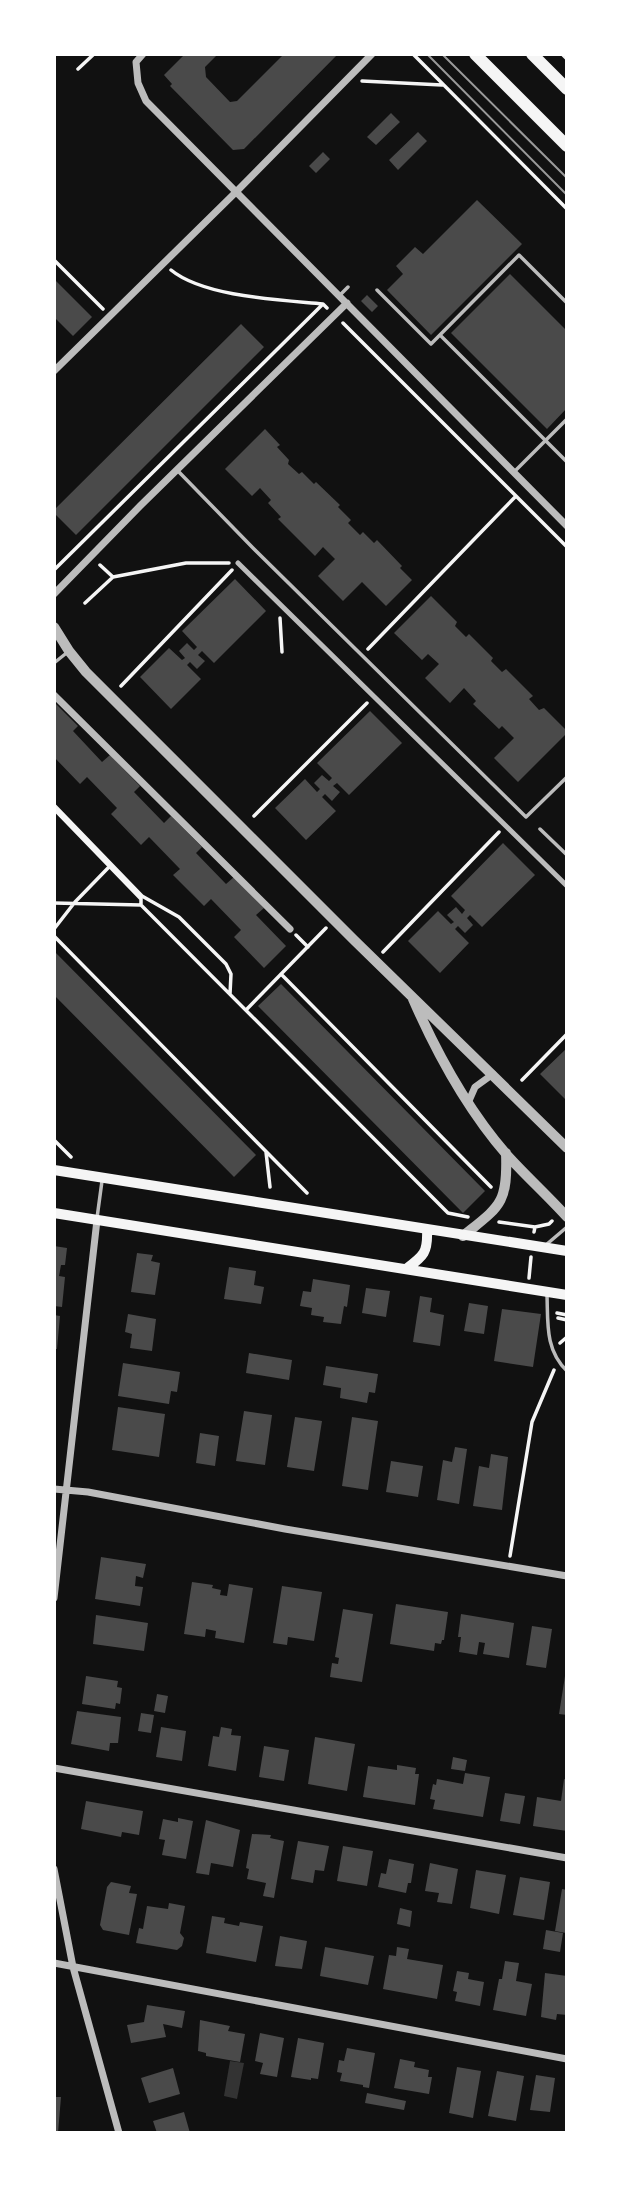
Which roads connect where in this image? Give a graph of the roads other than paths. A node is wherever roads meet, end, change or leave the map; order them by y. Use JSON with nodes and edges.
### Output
{"nodes":[{"id":1,"x":143,"y":54,"type":"edge"},
{"id":2,"x":372,"y":54,"type":"edge"},
{"id":3,"x":475,"y":54,"type":"edge"},
{"id":4,"x":533,"y":54,"type":"edge"},
{"id":5,"x":567,"y":89,"type":"edge"},
{"id":6,"x":567,"y":146,"type":"edge"},
{"id":7,"x":237,"y":191,"type":"junction"},
{"id":8,"x":348,"y":287,"type":"dead end"},
{"id":9,"x":377,"y":290,"type":"dead end"},
{"id":10,"x":340,"y":295,"type":"junction"},
{"id":11,"x":347,"y":303,"type":"junction"},
{"id":12,"x":567,"y":303,"type":"edge"},
{"id":13,"x":439,"y":335,"type":"junction"},
{"id":14,"x":54,"y":371,"type":"edge"},
{"id":15,"x":567,"y":419,"type":"edge"},
{"id":16,"x":545,"y":441,"type":"junction"},
{"id":17,"x":567,"y":462,"type":"edge"},
{"id":18,"x":177,"y":470,"type":"junction"},
{"id":19,"x":514,"y":472,"type":"junction"},
{"id":20,"x":567,"y":526,"type":"edge"},
{"id":21,"x":239,"y":563,"type":"road end"},
{"id":22,"x":54,"y":594,"type":"edge"},
{"id":23,"x":54,"y":626,"type":"edge"},
{"id":24,"x":69,"y":651,"type":"junction"},
{"id":25,"x":54,"y":663,"type":"edge"},
{"id":26,"x":54,"y":695,"type":"edge"},
{"id":27,"x":567,"y":777,"type":"edge"},
{"id":28,"x":540,"y":829,"type":"dead end"},
{"id":29,"x":567,"y":855,"type":"edge"},
{"id":30,"x":567,"y":886,"type":"edge"},
{"id":31,"x":290,"y":929,"type":"dead end"},
{"id":32,"x":412,"y":995,"type":"junction"},
{"id":33,"x":494,"y":1074,"type":"junction"},
{"id":34,"x":468,"y":1103,"type":"junction"},
{"id":35,"x":567,"y":1148,"type":"edge"},
{"id":36,"x":506,"y":1153,"type":"junction"},
{"id":37,"x":54,"y":1170,"type":"edge"},
{"id":38,"x":102,"y":1177,"type":"junction"},
{"id":39,"x":54,"y":1213,"type":"edge"},
{"id":40,"x":567,"y":1217,"type":"edge"},
{"id":41,"x":97,"y":1220,"type":"junction"},
{"id":42,"x":567,"y":1227,"type":"edge"},
{"id":43,"x":427,"y":1230,"type":"junction"},
{"id":44,"x":463,"y":1236,"type":"junction"},
{"id":45,"x":544,"y":1246,"type":"junction"},
{"id":46,"x":567,"y":1251,"type":"edge"},
{"id":47,"x":406,"y":1269,"type":"junction"},
{"id":48,"x":547,"y":1291,"type":"junction"},
{"id":49,"x":567,"y":1294,"type":"edge"},
{"id":50,"x":567,"y":1371,"type":"edge"},
{"id":51,"x":54,"y":1489,"type":"edge"},
{"id":52,"x":68,"y":1490,"type":"junction"},
{"id":53,"x":567,"y":1576,"type":"edge"},
{"id":54,"x":54,"y":1598,"type":"edge"},
{"id":55,"x":54,"y":1768,"type":"edge"},
{"id":56,"x":567,"y":1858,"type":"edge"},
{"id":57,"x":54,"y":1869,"type":"edge"},
{"id":58,"x":54,"y":1963,"type":"edge"},
{"id":59,"x":73,"y":1967,"type":"junction"},
{"id":60,"x":567,"y":2059,"type":"edge"},
{"id":61,"x":119,"y":2133,"type":"edge"}],
"edges":[{"from":1,"to":7,"type":"street"},
{"from":2,"to":7,"type":"street"},
{"from":3,"to":6,"type":"main road"},
{"from":4,"to":5,"type":"main road"},
{"from":7,"to":10,"type":"street"},
{"from":7,"to":14,"type":"street"},
{"from":8,"to":10,"type":"lane"},
{"from":9,"to":13,"type":"lane"},
{"from":10,"to":11,"type":"street"},
{"from":11,"to":18,"type":"street"},
{"from":11,"to":19,"type":"street"},
{"from":12,"to":13,"type":"lane"},
{"from":13,"to":16,"type":"lane"},
{"from":15,"to":16,"type":"lane"},
{"from":16,"to":17,"type":"lane"},
{"from":16,"to":19,"type":"lane"},
{"from":18,"to":22,"type":"street"},
{"from":18,"to":27,"type":"lane"},
{"from":19,"to":20,"type":"street"},
{"from":21,"to":30,"type":"street"},
{"from":23,"to":24,"type":"street"},
{"from":24,"to":25,"type":"lane"},
{"from":24,"to":32,"type":"street"},
{"from":26,"to":31,"type":"street"},
{"from":28,"to":29,"type":"lane"},
{"from":32,"to":33,"type":"street"},
{"from":32,"to":34,"type":"street"},
{"from":33,"to":34,"type":"street"},
{"from":33,"to":35,"type":"street"},
{"from":34,"to":36,"type":"street"},
{"from":36,"to":40,"type":"street"},
{"from":36,"to":44,"type":"street"},
{"from":37,"to":38,"type":"main road"},
{"from":38,"to":41,"type":"lane"},
{"from":38,"to":43,"type":"main road"},
{"from":39,"to":41,"type":"main road"},
{"from":41,"to":47,"type":"main road"},
{"from":41,"to":52,"type":"street"},
{"from":42,"to":45,"type":"lane"},
{"from":43,"to":44,"type":"main road"},
{"from":43,"to":47,"type":"main road"},
{"from":44,"to":45,"type":"main road"},
{"from":45,"to":46,"type":"main road"},
{"from":47,"to":48,"type":"main road"},
{"from":48,"to":49,"type":"main road"},
{"from":48,"to":50,"type":"lane"},
{"from":51,"to":52,"type":"street"},
{"from":52,"to":53,"type":"street"},
{"from":52,"to":54,"type":"street"},
{"from":55,"to":56,"type":"street"},
{"from":57,"to":59,"type":"street"},
{"from":58,"to":59,"type":"street"},
{"from":59,"to":60,"type":"street"},
{"from":59,"to":61,"type":"street"}]}
